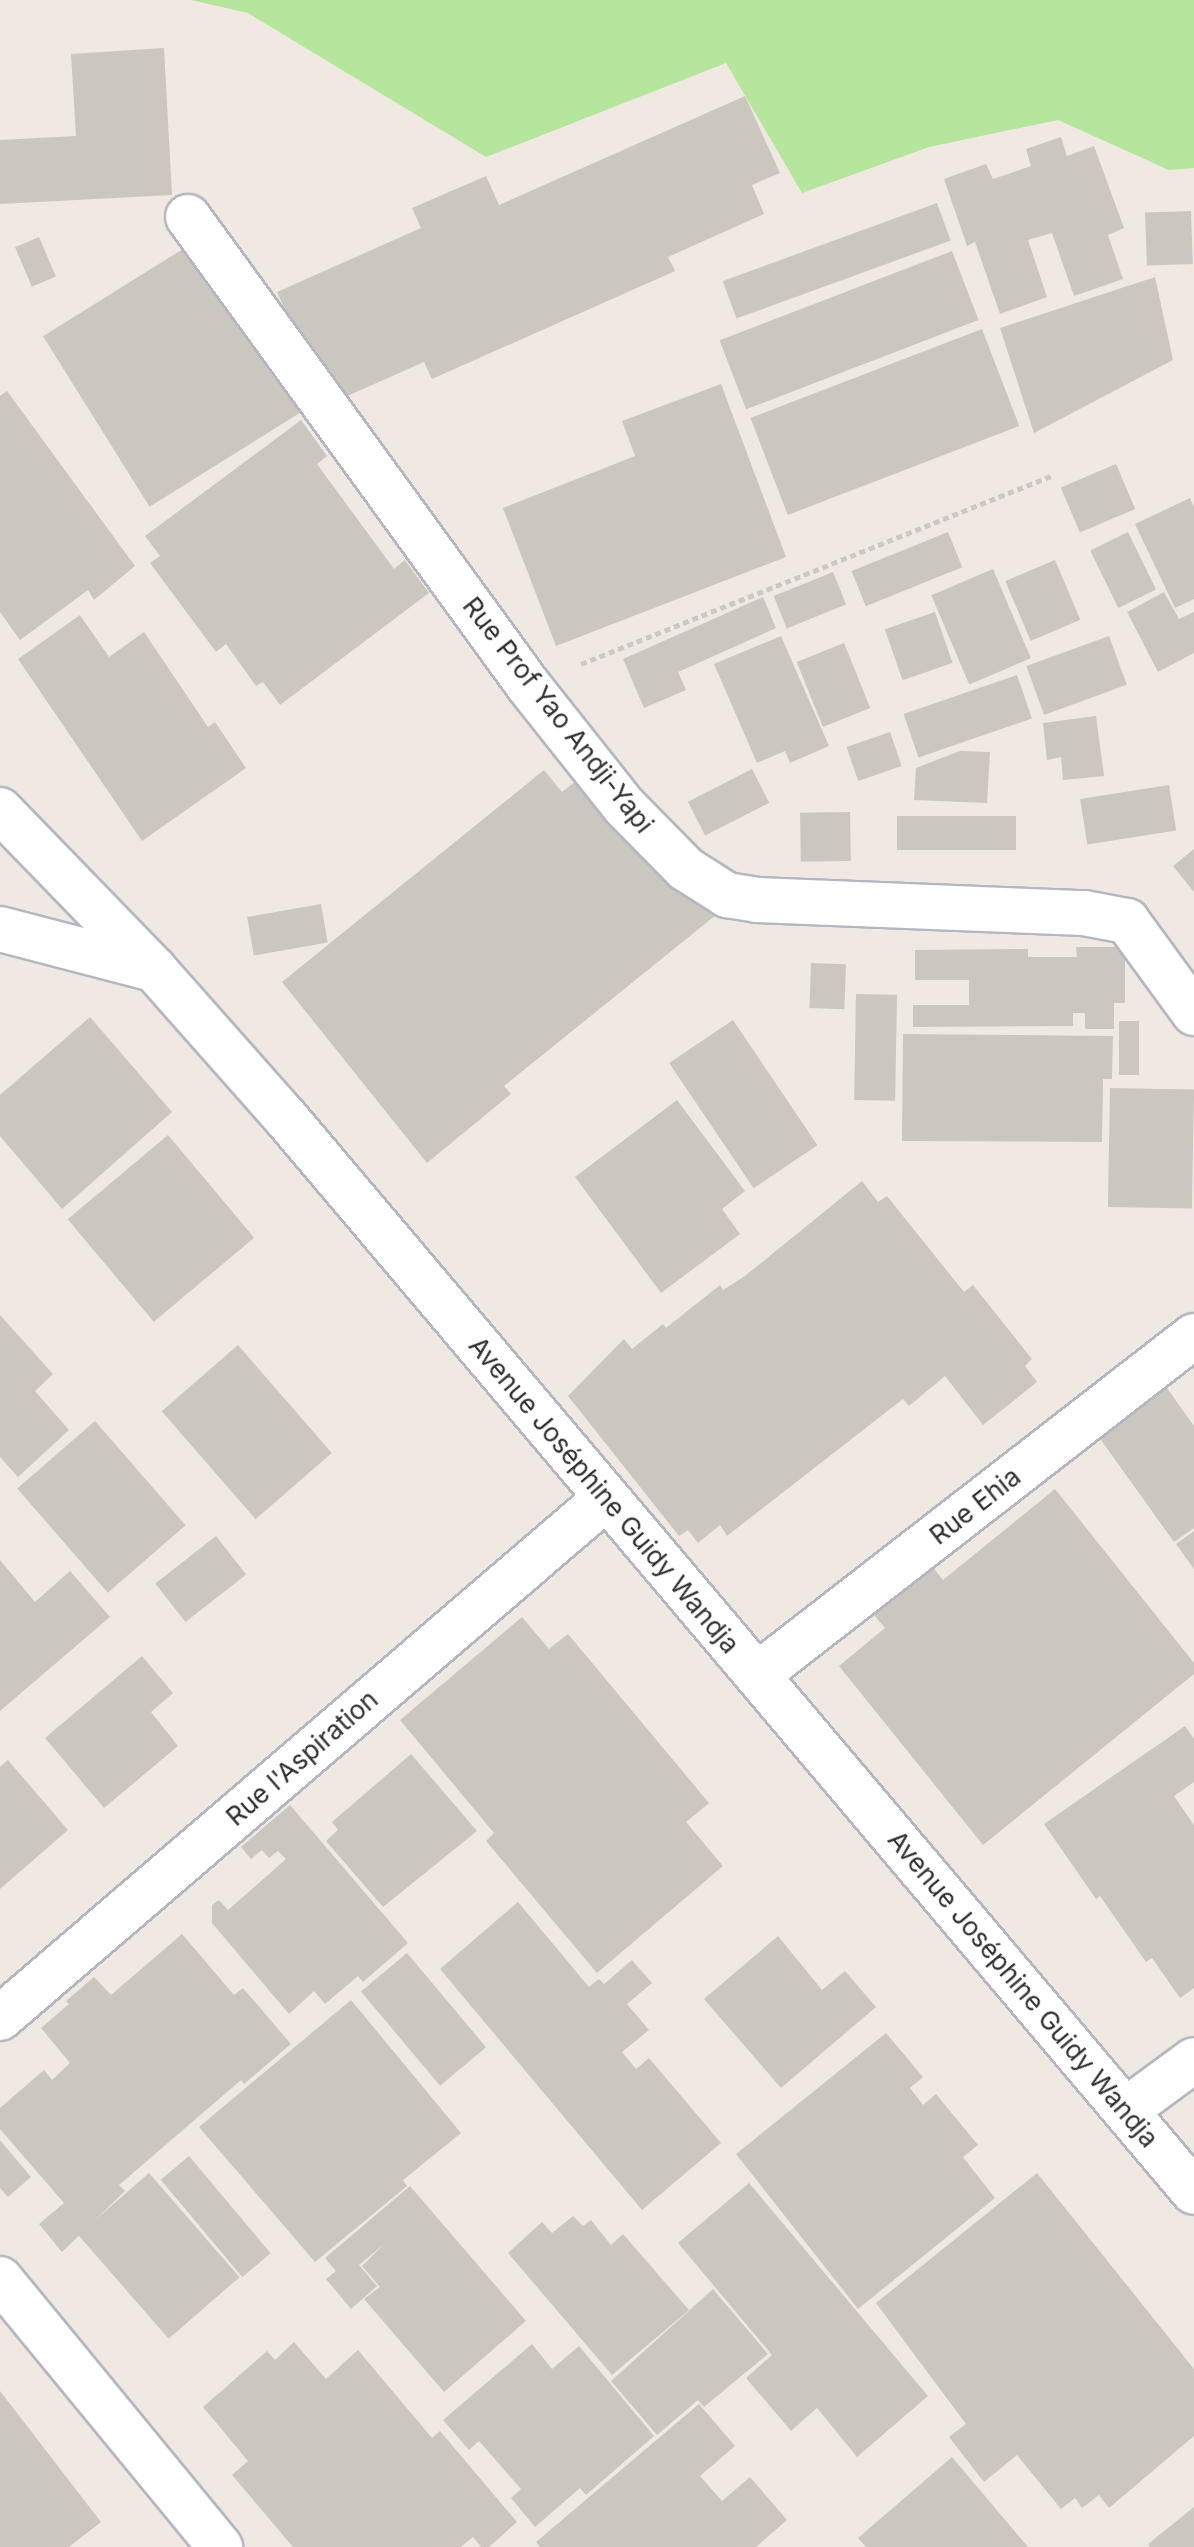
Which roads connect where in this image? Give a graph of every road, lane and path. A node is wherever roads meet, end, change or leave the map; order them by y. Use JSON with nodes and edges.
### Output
{"nodes":[{"id":1,"x":188,"y":217,"type":"dead end"},
{"id":2,"x":1051,"y":476,"type":"dead end"},
{"id":3,"x":528,"y":685,"type":"junction"},
{"id":4,"x":0,"y":810,"type":"edge"},
{"id":5,"x":0,"y":929,"type":"edge"},
{"id":6,"x":154,"y":969,"type":"junction"},
{"id":7,"x":1194,"y":1013,"type":"edge"},
{"id":8,"x":1194,"y":1336,"type":"edge"},
{"id":9,"x":606,"y":1498,"type":"junction"},
{"id":10,"x":757,"y":1675,"type":"junction"},
{"id":11,"x":0,"y":2018,"type":"edge"},
{"id":12,"x":1194,"y":2060,"type":"edge"},
{"id":13,"x":1126,"y":2110,"type":"junction"},
{"id":14,"x":1194,"y":2192,"type":"edge"},
{"id":15,"x":0,"y":2279,"type":"edge"},
{"id":16,"x":220,"y":2547,"type":"edge"}],
"edges":[{"from":1,"to":3,"type":"street","name":"Rue Prof Yao Andji-Yapi"},
{"from":2,"to":3,"type":"path"},
{"from":3,"to":7,"type":"street","name":"Rue Prof Yao Andji-Yapi"},
{"from":4,"to":6,"type":"street","name":"Avenue Joséphine Guidy Wandja"},
{"from":5,"to":6,"type":"street"},
{"from":6,"to":9,"type":"street","name":"Avenue Joséphine Guidy Wandja"},
{"from":8,"to":10,"type":"street","name":"Rue Ehia"},
{"from":9,"to":10,"type":"street","name":"Avenue Joséphine Guidy Wandja"},
{"from":9,"to":11,"type":"street","name":"Rue l'Aspiration"},
{"from":10,"to":13,"type":"street","name":"Avenue Joséphine Guidy Wandja"},
{"from":12,"to":13,"type":"street"},
{"from":13,"to":14,"type":"street","name":"Avenue Joséphine Guidy Wandja"},
{"from":15,"to":16,"type":"street"}]}
